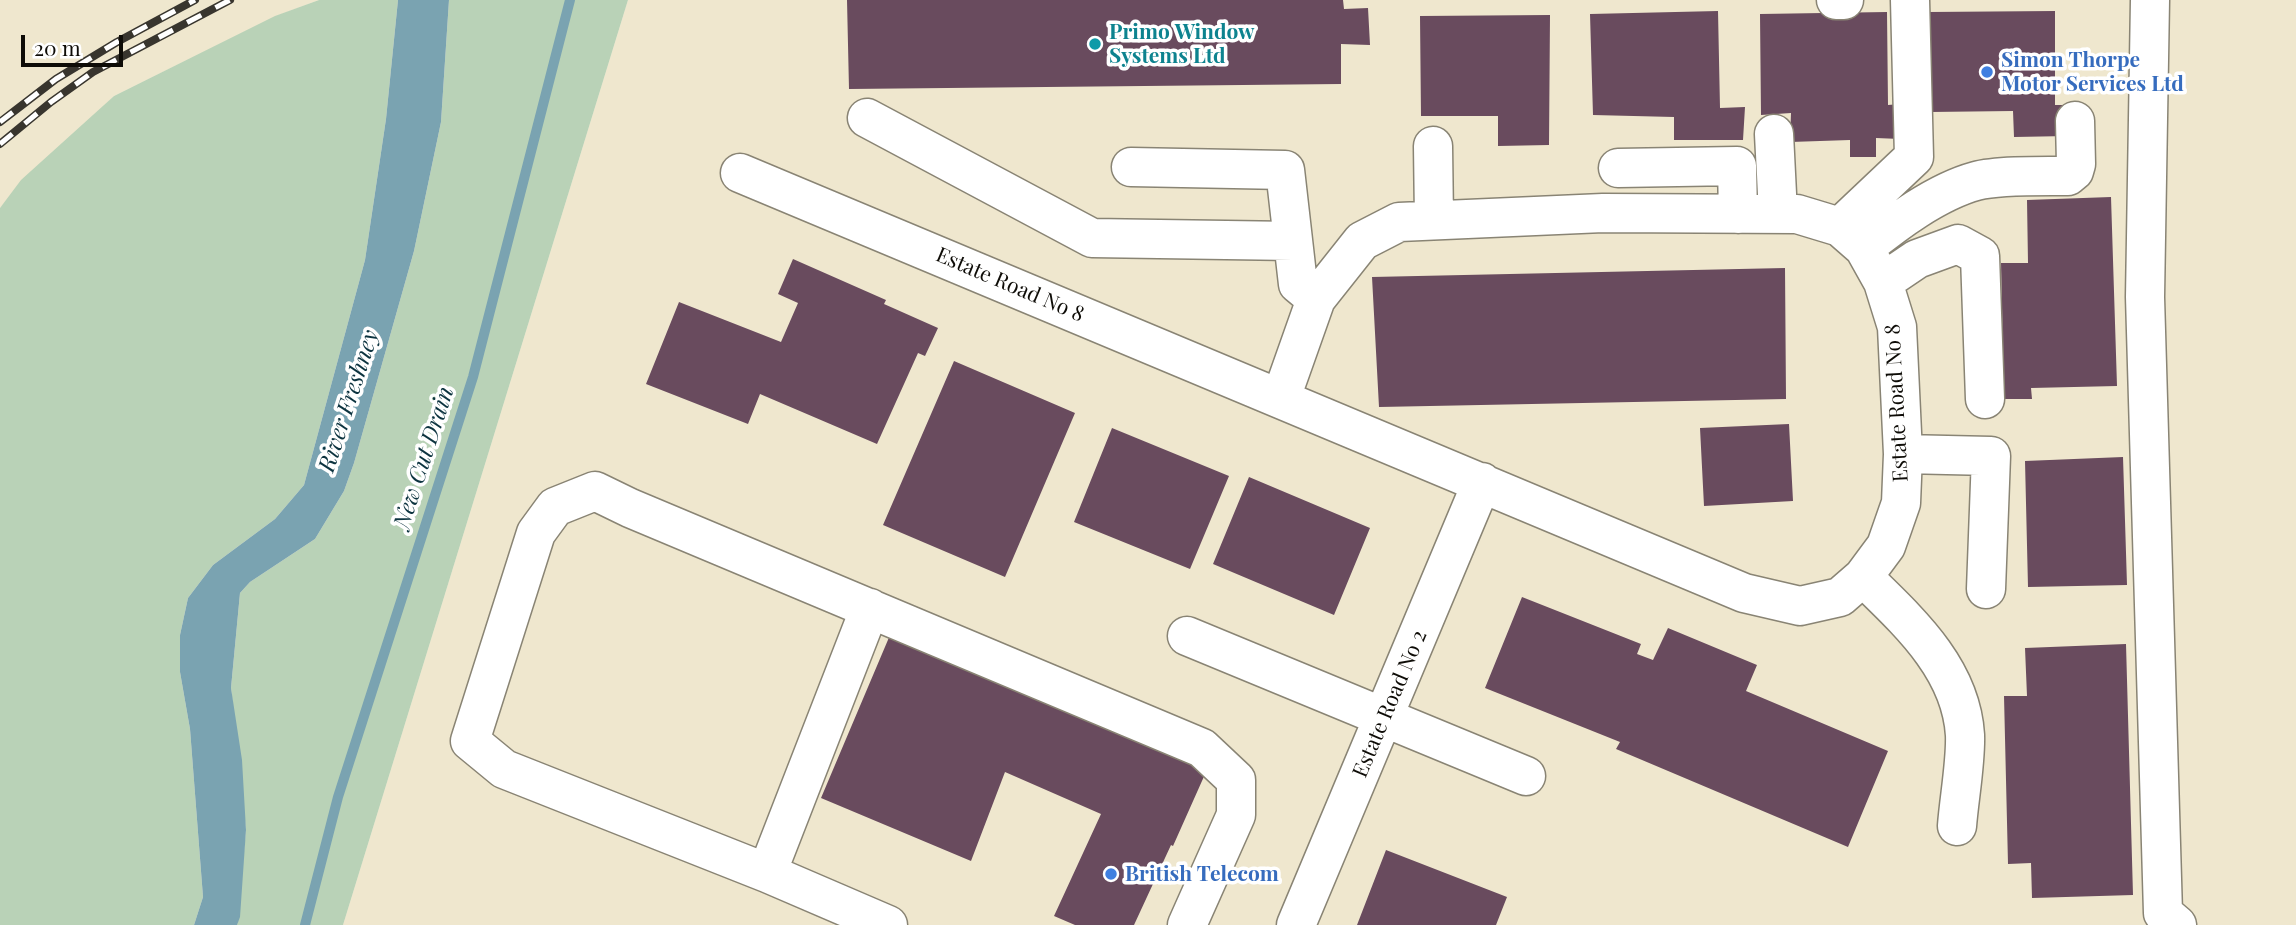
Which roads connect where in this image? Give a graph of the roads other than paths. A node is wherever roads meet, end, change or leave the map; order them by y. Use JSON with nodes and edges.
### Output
{"nodes":[{"id":1,"x":1836,"y":0,"type":"edge"},
{"id":2,"x":1844,"y":0,"type":"edge"},
{"id":3,"x":1910,"y":0,"type":"edge"},
{"id":4,"x":2150,"y":0,"type":"edge"},
{"id":5,"x":867,"y":118,"type":"dead end"},
{"id":6,"x":2075,"y":121,"type":"dead end"},
{"id":7,"x":1774,"y":134,"type":"dead end"},
{"id":8,"x":1433,"y":146,"type":"dead end"},
{"id":9,"x":1131,"y":167,"type":"dead end"},
{"id":10,"x":1618,"y":167,"type":"dead end"},
{"id":11,"x":740,"y":173,"type":"dead end"},
{"id":12,"x":1738,"y":214,"type":"junction"},
{"id":13,"x":1778,"y":214,"type":"junction"},
{"id":14,"x":1434,"y":220,"type":"junction"},
{"id":15,"x":1852,"y":237,"type":"junction"},
{"id":16,"x":1293,"y":241,"type":"junction"},
{"id":17,"x":1883,"y":282,"type":"junction"},
{"id":18,"x":1316,"y":299,"type":"junction"},
{"id":19,"x":1281,"y":398,"type":"junction"},
{"id":20,"x":1985,"y":399,"type":"dead end"},
{"id":21,"x":1903,"y":454,"type":"junction"},
{"id":22,"x":1482,"y":482,"type":"junction"},
{"id":23,"x":1863,"y":577,"type":"junction"},
{"id":24,"x":1986,"y":589,"type":"dead end"},
{"id":25,"x":870,"y":608,"type":"junction"},
{"id":26,"x":1187,"y":636,"type":"dead end"},
{"id":27,"x":1384,"y":719,"type":"junction"},
{"id":28,"x":1526,"y":776,"type":"dead end"},
{"id":29,"x":1956,"y":826,"type":"dead end"},
{"id":30,"x":767,"y":873,"type":"junction"},
{"id":31,"x":888,"y":925,"type":"edge"},
{"id":32,"x":1187,"y":925,"type":"edge"},
{"id":33,"x":1296,"y":925,"type":"edge"},
{"id":34,"x":2177,"y":925,"type":"edge"}],
"edges":[{"from":1,"to":2,"type":"street"},
{"from":3,"to":15,"type":"street"},
{"from":4,"to":34,"type":"street"},
{"from":5,"to":16,"type":"street"},
{"from":6,"to":15,"type":"street"},
{"from":7,"to":13,"type":"street"},
{"from":8,"to":14,"type":"street"},
{"from":9,"to":16,"type":"street"},
{"from":10,"to":12,"type":"street"},
{"from":11,"to":19,"type":"street","name":"Estate Road No 8"},
{"from":12,"to":13,"type":"street"},
{"from":12,"to":14,"type":"street"},
{"from":13,"to":15,"type":"street"},
{"from":14,"to":18,"type":"street"},
{"from":15,"to":17,"type":"street","name":"Estate Road No 8"},
{"from":16,"to":18,"type":"street"},
{"from":17,"to":20,"type":"street"},
{"from":17,"to":21,"type":"street","name":"Estate Road No 8"},
{"from":18,"to":19,"type":"street"},
{"from":19,"to":22,"type":"street","name":"Estate Road No 8"},
{"from":21,"to":23,"type":"street","name":"Estate Road No 8"},
{"from":21,"to":24,"type":"street"},
{"from":22,"to":23,"type":"street","name":"Estate Road No 8"},
{"from":22,"to":27,"type":"street","name":"Estate Road No 2"},
{"from":23,"to":29,"type":"street"},
{"from":25,"to":30,"type":"street"},
{"from":25,"to":30,"type":"street"},
{"from":25,"to":32,"type":"street"},
{"from":26,"to":27,"type":"street"},
{"from":27,"to":28,"type":"street"},
{"from":27,"to":33,"type":"street","name":"Estate Road No 2"},
{"from":30,"to":31,"type":"street"}]}
